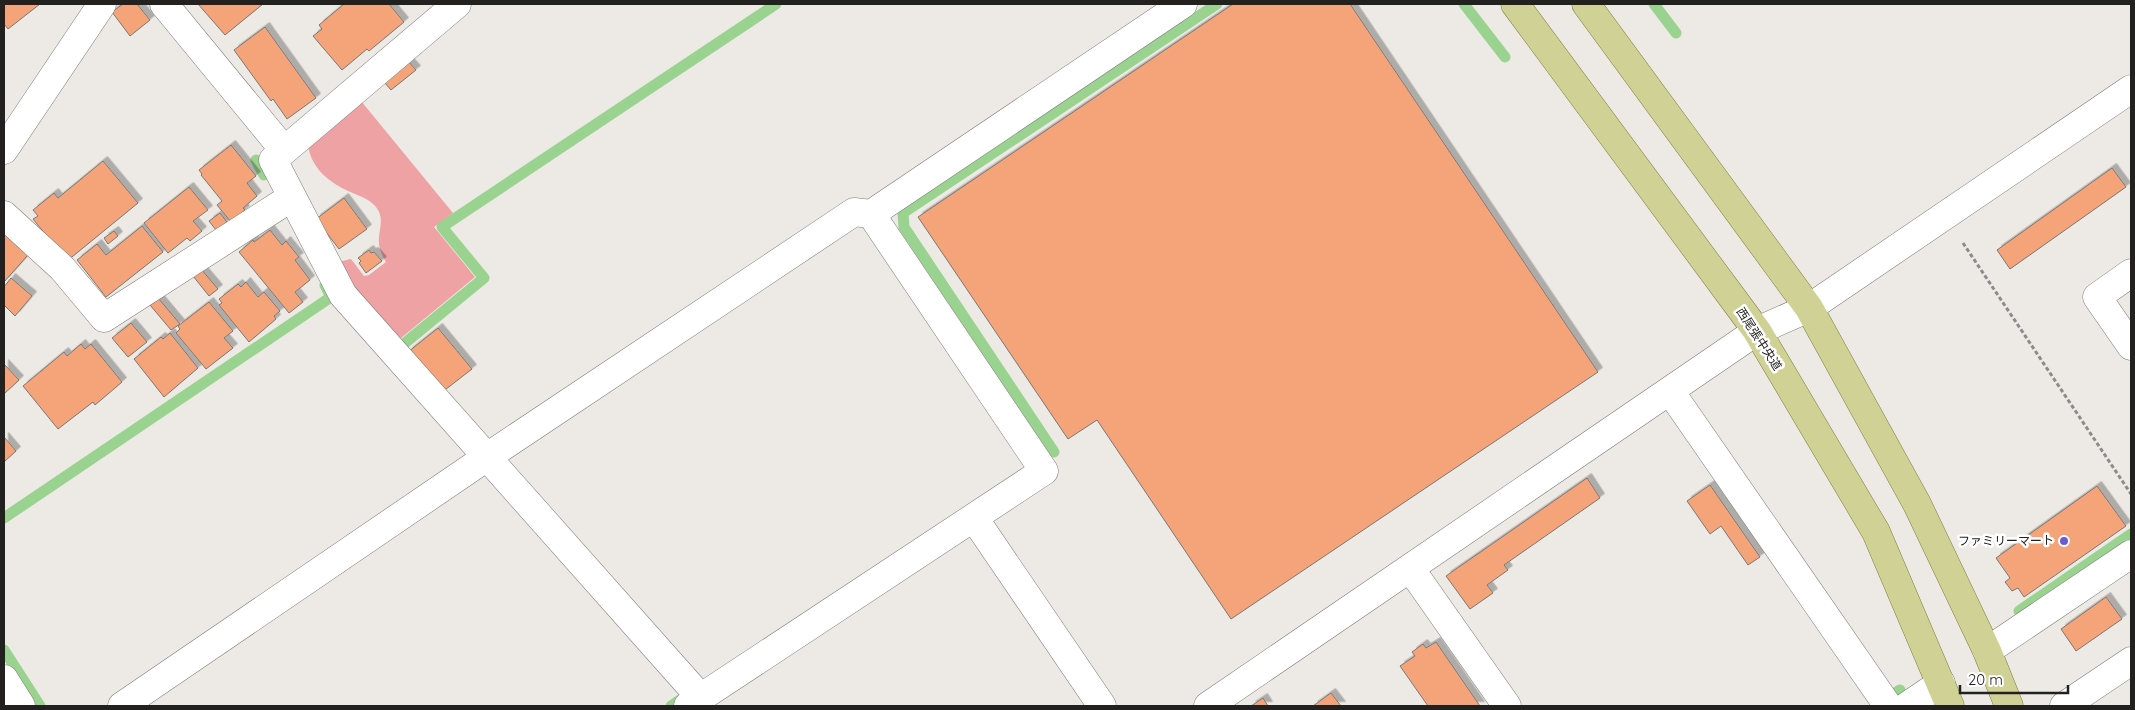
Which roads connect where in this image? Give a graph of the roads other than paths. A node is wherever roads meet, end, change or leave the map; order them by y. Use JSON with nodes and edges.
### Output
{"nodes":[{"id":1,"x":102,"y":4,"type":"edge"},
{"id":2,"x":164,"y":4,"type":"edge"},
{"id":3,"x":458,"y":4,"type":"edge"},
{"id":4,"x":1183,"y":4,"type":"edge"},
{"id":5,"x":1515,"y":4,"type":"edge"},
{"id":6,"x":1586,"y":4,"type":"edge"},
{"id":7,"x":2131,"y":89,"type":"edge"},
{"id":8,"x":4,"y":150,"type":"edge"},
{"id":9,"x":284,"y":150,"type":"junction"},
{"id":10,"x":292,"y":197,"type":"junction"},
{"id":11,"x":871,"y":214,"type":"junction"},
{"id":12,"x":4,"y":215,"type":"edge"},
{"id":13,"x":2131,"y":273,"type":"edge"},
{"id":14,"x":1809,"y":308,"type":"junction"},
{"id":15,"x":1756,"y":331,"type":"junction"},
{"id":16,"x":2131,"y":346,"type":"edge"},
{"id":17,"x":1670,"y":391,"type":"junction"},
{"id":18,"x":487,"y":457,"type":"junction"},
{"id":19,"x":974,"y":518,"type":"junction"},
{"id":20,"x":2131,"y":554,"type":"edge"},
{"id":21,"x":1410,"y":568,"type":"junction"},
{"id":22,"x":1987,"y":651,"type":"junction"},
{"id":23,"x":2131,"y":661,"type":"edge"},
{"id":24,"x":4,"y":679,"type":"edge"},
{"id":25,"x":1946,"y":695,"type":"edge"},
{"id":26,"x":702,"y":701,"type":"edge"},
{"id":27,"x":21,"y":706,"type":"edge"},
{"id":28,"x":122,"y":706,"type":"edge"},
{"id":29,"x":1102,"y":706,"type":"edge"},
{"id":30,"x":1208,"y":706,"type":"edge"},
{"id":31,"x":1507,"y":706,"type":"edge"},
{"id":32,"x":1888,"y":706,"type":"edge"},
{"id":33,"x":1907,"y":706,"type":"edge"},
{"id":34,"x":2009,"y":706,"type":"edge"},
{"id":35,"x":2064,"y":706,"type":"edge"}],
"edges":[{"from":1,"to":8,"type":"street"},
{"from":2,"to":9,"type":"street"},
{"from":3,"to":9,"type":"street"},
{"from":4,"to":11,"type":"street"},
{"from":5,"to":15,"type":"main road","name":"西尾張中央道"},
{"from":6,"to":14,"type":"main road"},
{"from":7,"to":14,"type":"street"},
{"from":9,"to":10,"type":"street"},
{"from":10,"to":12,"type":"street"},
{"from":10,"to":18,"type":"street"},
{"from":11,"to":18,"type":"street"},
{"from":11,"to":19,"type":"street"},
{"from":13,"to":16,"type":"street"},
{"from":14,"to":15,"type":"street"},
{"from":14,"to":22,"type":"main road"},
{"from":15,"to":17,"type":"street"},
{"from":15,"to":25,"type":"main road","name":"西尾張中央道"},
{"from":17,"to":21,"type":"street"},
{"from":17,"to":32,"type":"street"},
{"from":18,"to":26,"type":"street"},
{"from":18,"to":28,"type":"street"},
{"from":19,"to":26,"type":"street"},
{"from":19,"to":29,"type":"street"},
{"from":20,"to":22,"type":"street"},
{"from":21,"to":30,"type":"street"},
{"from":21,"to":31,"type":"street"},
{"from":22,"to":34,"type":"main road"},
{"from":23,"to":35,"type":"street"},
{"from":24,"to":27,"type":"street"},
{"from":25,"to":33,"type":"street"}]}
